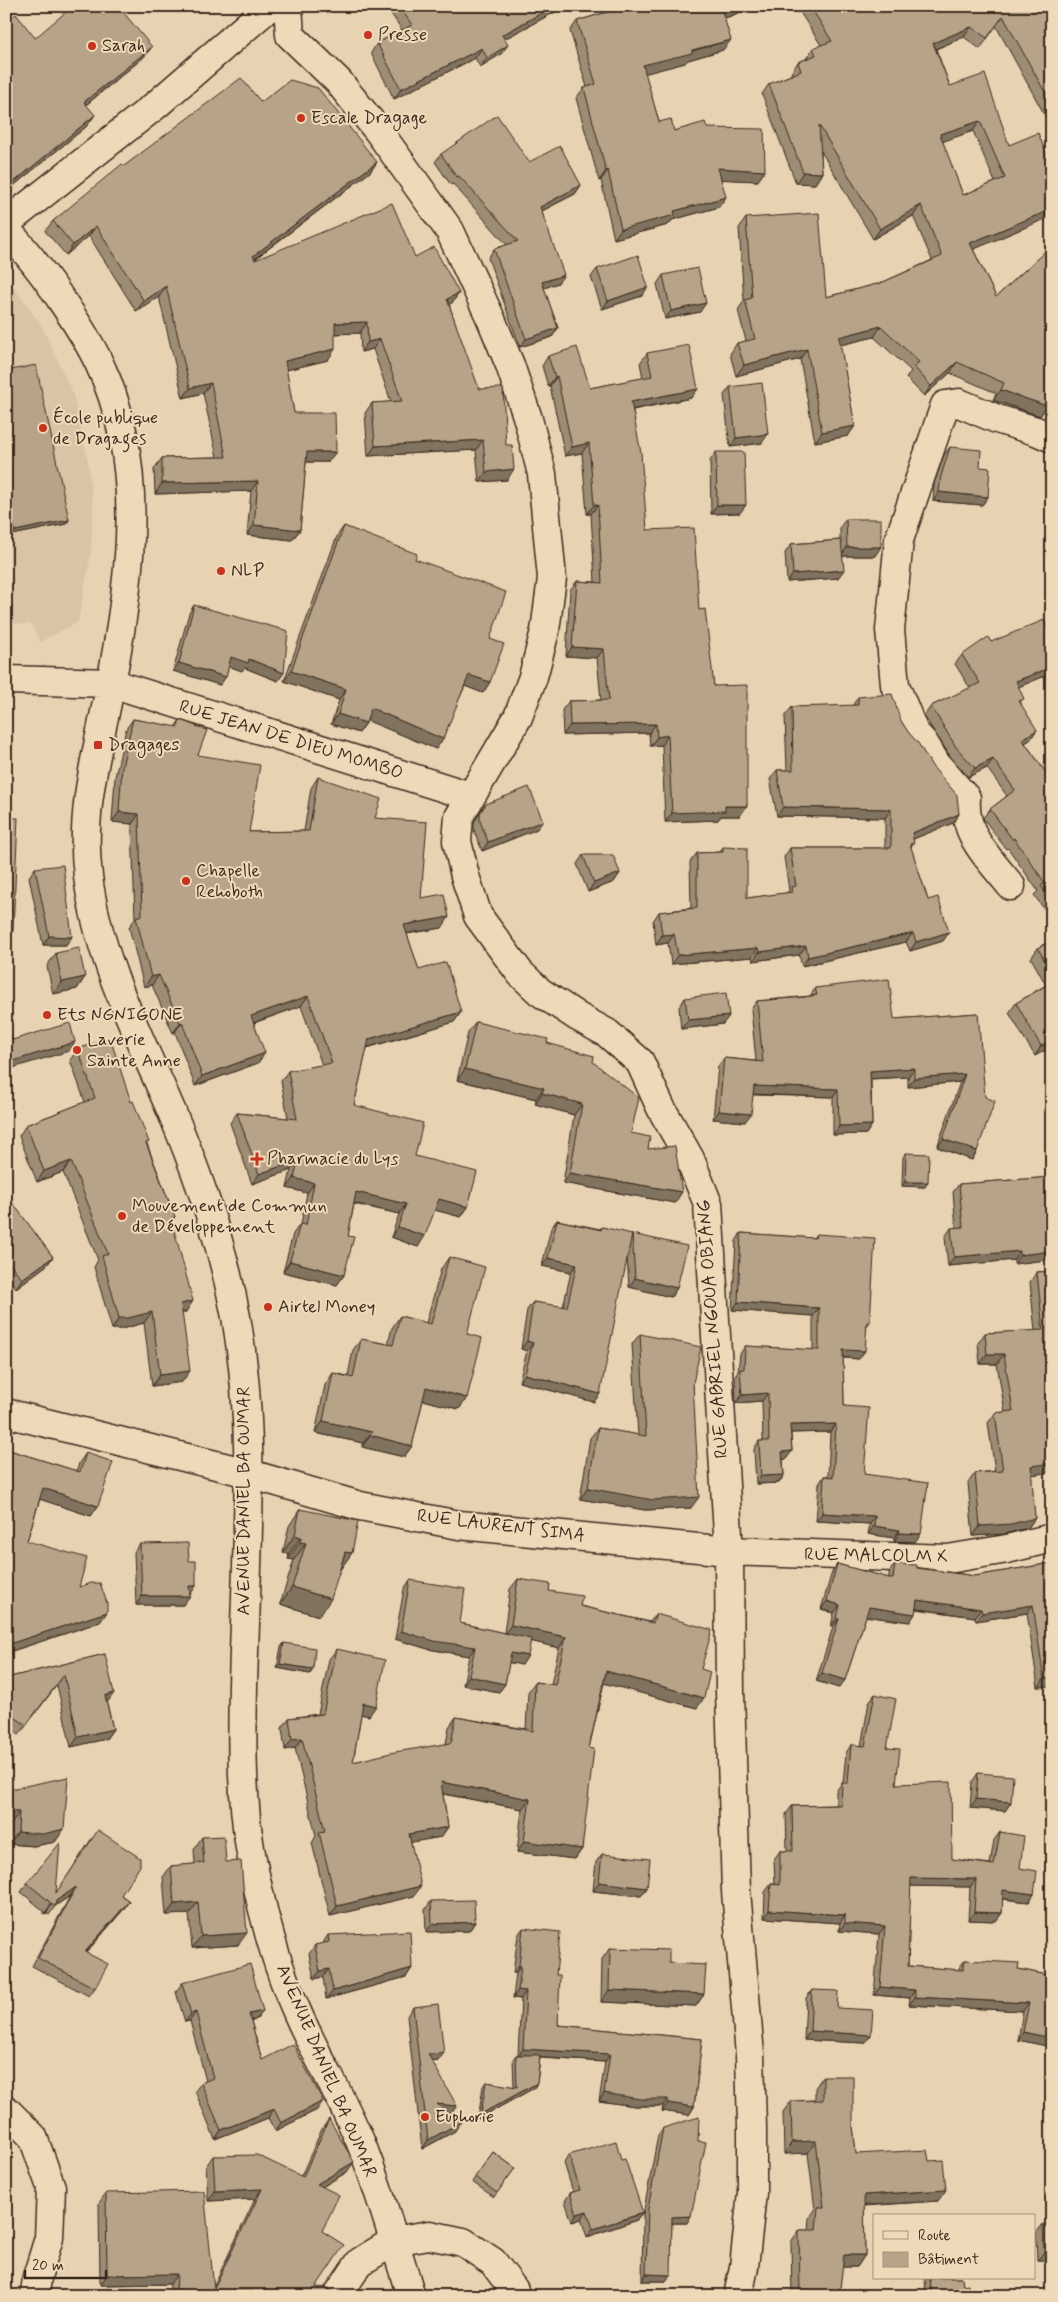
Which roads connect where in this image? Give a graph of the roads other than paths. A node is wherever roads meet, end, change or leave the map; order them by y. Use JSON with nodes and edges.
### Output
{"nodes":[{"id":1,"x":270,"y":6,"type":"edge"},
{"id":2,"x":288,"y":6,"type":"edge"},
{"id":3,"x":6,"y":223,"type":"edge"},
{"id":4,"x":6,"y":230,"type":"edge"},
{"id":5,"x":1052,"y":438,"type":"edge"},
{"id":6,"x":6,"y":680,"type":"edge"},
{"id":7,"x":111,"y":684,"type":"junction"},
{"id":8,"x":470,"y":796,"type":"junction"},
{"id":9,"x":1010,"y":886,"type":"dead end"},
{"id":10,"x":6,"y":1412,"type":"edge"},
{"id":11,"x":247,"y":1474,"type":"junction"},
{"id":12,"x":1052,"y":1538,"type":"edge"},
{"id":13,"x":729,"y":1551,"type":"junction"},
{"id":14,"x":6,"y":2110,"type":"edge"},
{"id":15,"x":394,"y":2241,"type":"junction"},
{"id":16,"x":35,"y":2296,"type":"edge"},
{"id":17,"x":337,"y":2296,"type":"edge"},
{"id":18,"x":411,"y":2296,"type":"edge"},
{"id":19,"x":515,"y":2296,"type":"edge"},
{"id":20,"x":738,"y":2296,"type":"edge"}],
"edges":[{"from":1,"to":3,"type":"street"},
{"from":2,"to":8,"type":"street","name":"RUE GABRIEL NGOUA OBIANG"},
{"from":4,"to":7,"type":"street","name":"AVENUE DANIEL BA OUMAR"},
{"from":5,"to":9,"type":"street"},
{"from":6,"to":7,"type":"street","name":"RUE JEAN DE DIEU MOMBO"},
{"from":7,"to":8,"type":"street","name":"RUE JEAN DE DIEU MOMBO"},
{"from":7,"to":11,"type":"street","name":"AVENUE DANIEL BA OUMAR"},
{"from":8,"to":13,"type":"street","name":"RUE GABRIEL NGOUA OBIANG"},
{"from":10,"to":11,"type":"street","name":"RUE LAURENT SIMA"},
{"from":11,"to":13,"type":"street","name":"RUE LAURENT SIMA"},
{"from":11,"to":15,"type":"street","name":"AVENUE DANIEL BA OUMAR"},
{"from":12,"to":13,"type":"street","name":"RUE MALCOLM X"},
{"from":13,"to":20,"type":"street","name":"RUE GABRIEL NGOUA OBIANG"},
{"from":14,"to":16,"type":"street"},
{"from":15,"to":17,"type":"street"},
{"from":15,"to":18,"type":"street","name":"AVENUE DANIEL BA OUMAR"},
{"from":15,"to":19,"type":"street"}]}
